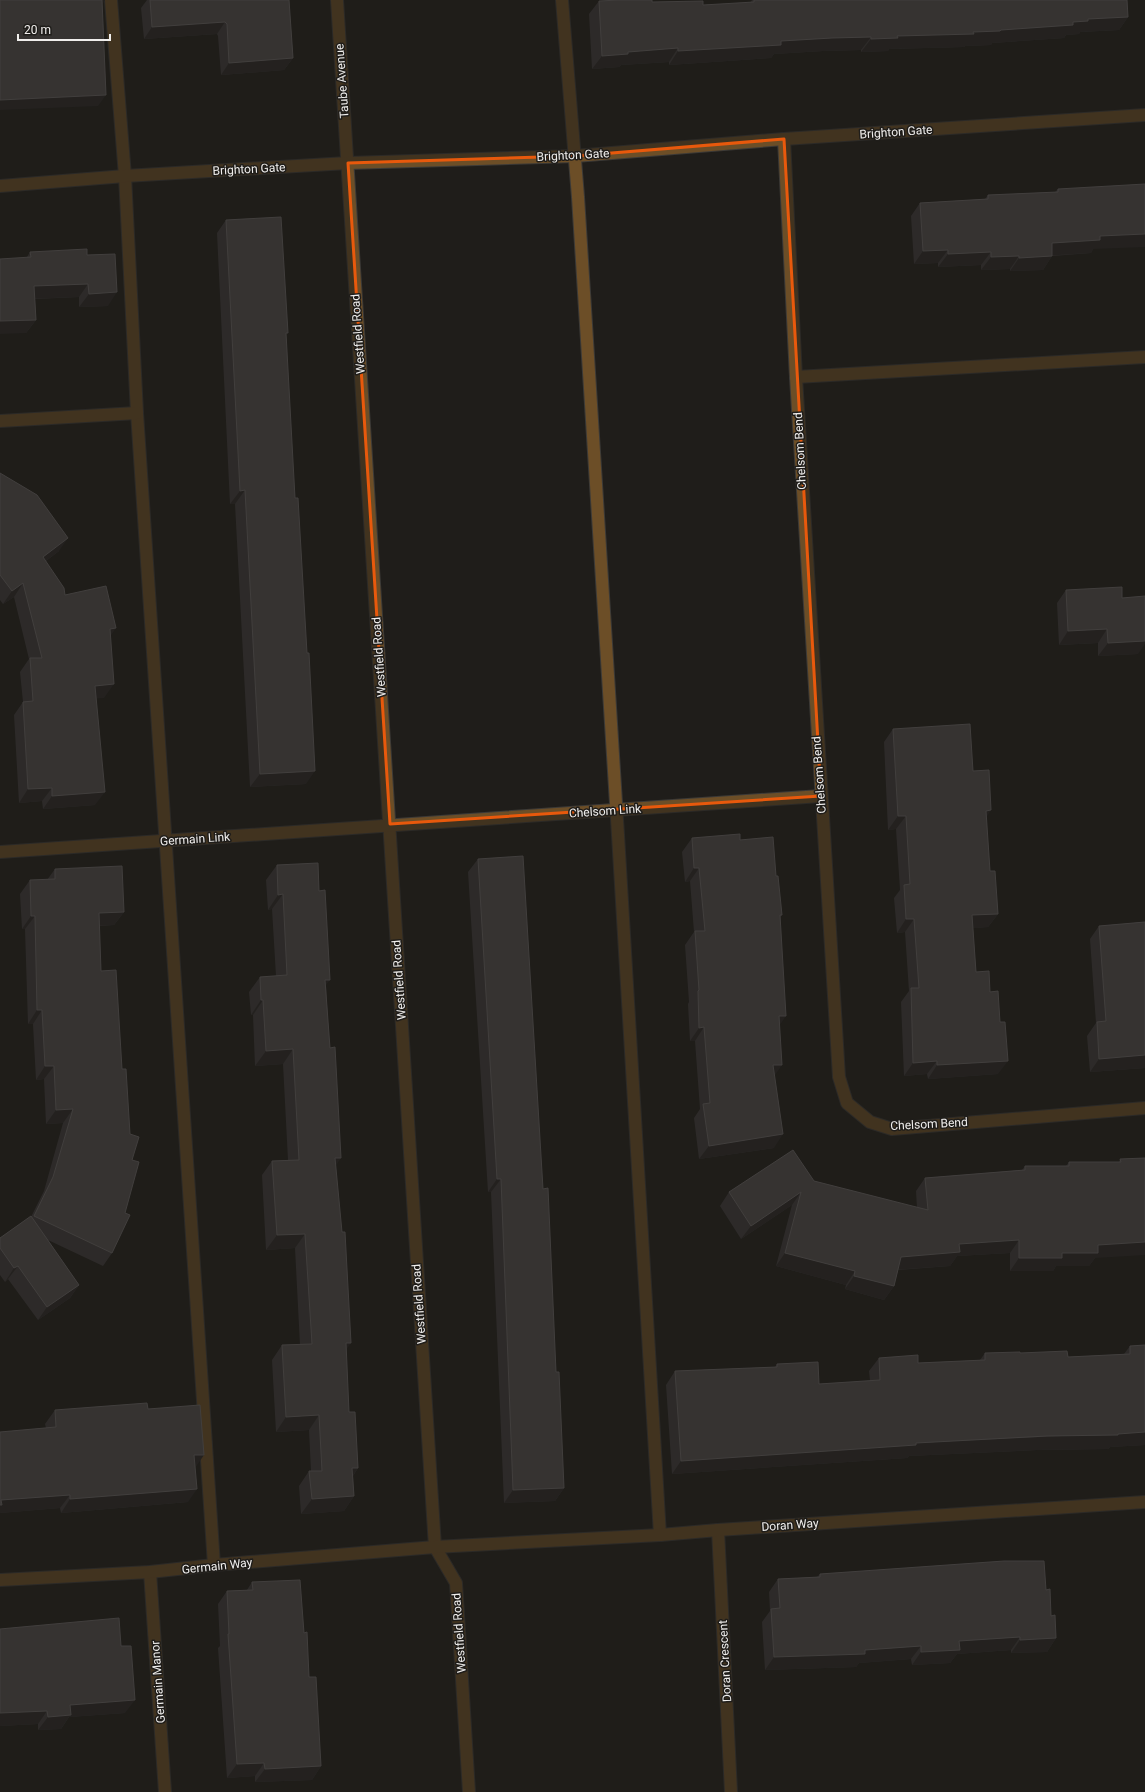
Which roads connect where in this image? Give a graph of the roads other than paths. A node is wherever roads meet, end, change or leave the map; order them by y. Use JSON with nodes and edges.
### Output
{"nodes":[{"id":1,"x":111,"y":0,"type":"edge"},
{"id":2,"x":337,"y":0,"type":"edge"},
{"id":3,"x":562,"y":0,"type":"edge"},
{"id":4,"x":1145,"y":115,"type":"edge"},
{"id":5,"x":784,"y":139,"type":"junction"},
{"id":6,"x":575,"y":156,"type":"junction"},
{"id":7,"x":348,"y":163,"type":"junction"},
{"id":8,"x":125,"y":176,"type":"junction"},
{"id":9,"x":0,"y":186,"type":"edge"},
{"id":10,"x":1145,"y":357,"type":"edge"},
{"id":11,"x":796,"y":378,"type":"junction"},
{"id":12,"x":137,"y":413,"type":"junction"},
{"id":13,"x":0,"y":421,"type":"edge"},
{"id":14,"x":821,"y":796,"type":"junction"},
{"id":15,"x":616,"y":810,"type":"junction"},
{"id":16,"x":390,"y":824,"type":"junction"},
{"id":17,"x":166,"y":841,"type":"junction"},
{"id":18,"x":0,"y":852,"type":"edge"},
{"id":19,"x":1145,"y":1108,"type":"edge"},
{"id":20,"x":1145,"y":1502,"type":"edge"},
{"id":21,"x":718,"y":1530,"type":"junction"},
{"id":22,"x":660,"y":1535,"type":"junction"},
{"id":23,"x":434,"y":1547,"type":"junction"},
{"id":24,"x":214,"y":1565,"type":"junction"},
{"id":25,"x":150,"y":1572,"type":"junction"},
{"id":26,"x":0,"y":1580,"type":"edge"},
{"id":27,"x":165,"y":1792,"type":"edge"},
{"id":28,"x":469,"y":1792,"type":"edge"},
{"id":29,"x":731,"y":1792,"type":"edge"}],
"edges":[{"from":1,"to":8,"type":"street"},
{"from":2,"to":7,"type":"street","name":"Taube Avenue"},
{"from":3,"to":6,"type":"street"},
{"from":4,"to":5,"type":"street","name":"Brighton Gate"},
{"from":5,"to":6,"type":"street","name":"Brighton Gate"},
{"from":5,"to":11,"type":"street","name":"Chelsom Bend"},
{"from":6,"to":7,"type":"street","name":"Brighton Gate"},
{"from":6,"to":15,"type":"street"},
{"from":7,"to":8,"type":"street","name":"Brighton Gate"},
{"from":7,"to":16,"type":"street","name":"Westfield Road"},
{"from":8,"to":9,"type":"street","name":"Brighton Gate"},
{"from":8,"to":12,"type":"street"},
{"from":10,"to":11,"type":"street"},
{"from":11,"to":14,"type":"street","name":"Chelsom Bend"},
{"from":12,"to":13,"type":"street"},
{"from":12,"to":17,"type":"street"},
{"from":14,"to":15,"type":"street","name":"Chelsom Link"},
{"from":14,"to":19,"type":"street","name":"Chelsom Bend"},
{"from":15,"to":16,"type":"street","name":"Chelsom Link"},
{"from":15,"to":22,"type":"street"},
{"from":16,"to":17,"type":"street","name":"Germain Link"},
{"from":16,"to":23,"type":"street","name":"Westfield Road"},
{"from":17,"to":18,"type":"street","name":"Germain Link"},
{"from":17,"to":24,"type":"street"},
{"from":20,"to":21,"type":"street","name":"Doran Way"},
{"from":21,"to":22,"type":"street","name":"Doran Way"},
{"from":21,"to":29,"type":"street","name":"Doran Crescent"},
{"from":22,"to":23,"type":"street","name":"Doran Way"},
{"from":23,"to":24,"type":"street","name":"Germain Way"},
{"from":23,"to":28,"type":"street","name":"Westfield Road"},
{"from":24,"to":25,"type":"street","name":"Germain Way"},
{"from":25,"to":26,"type":"street","name":"Germain Way"},
{"from":25,"to":27,"type":"street","name":"Germain Manor"}]}
